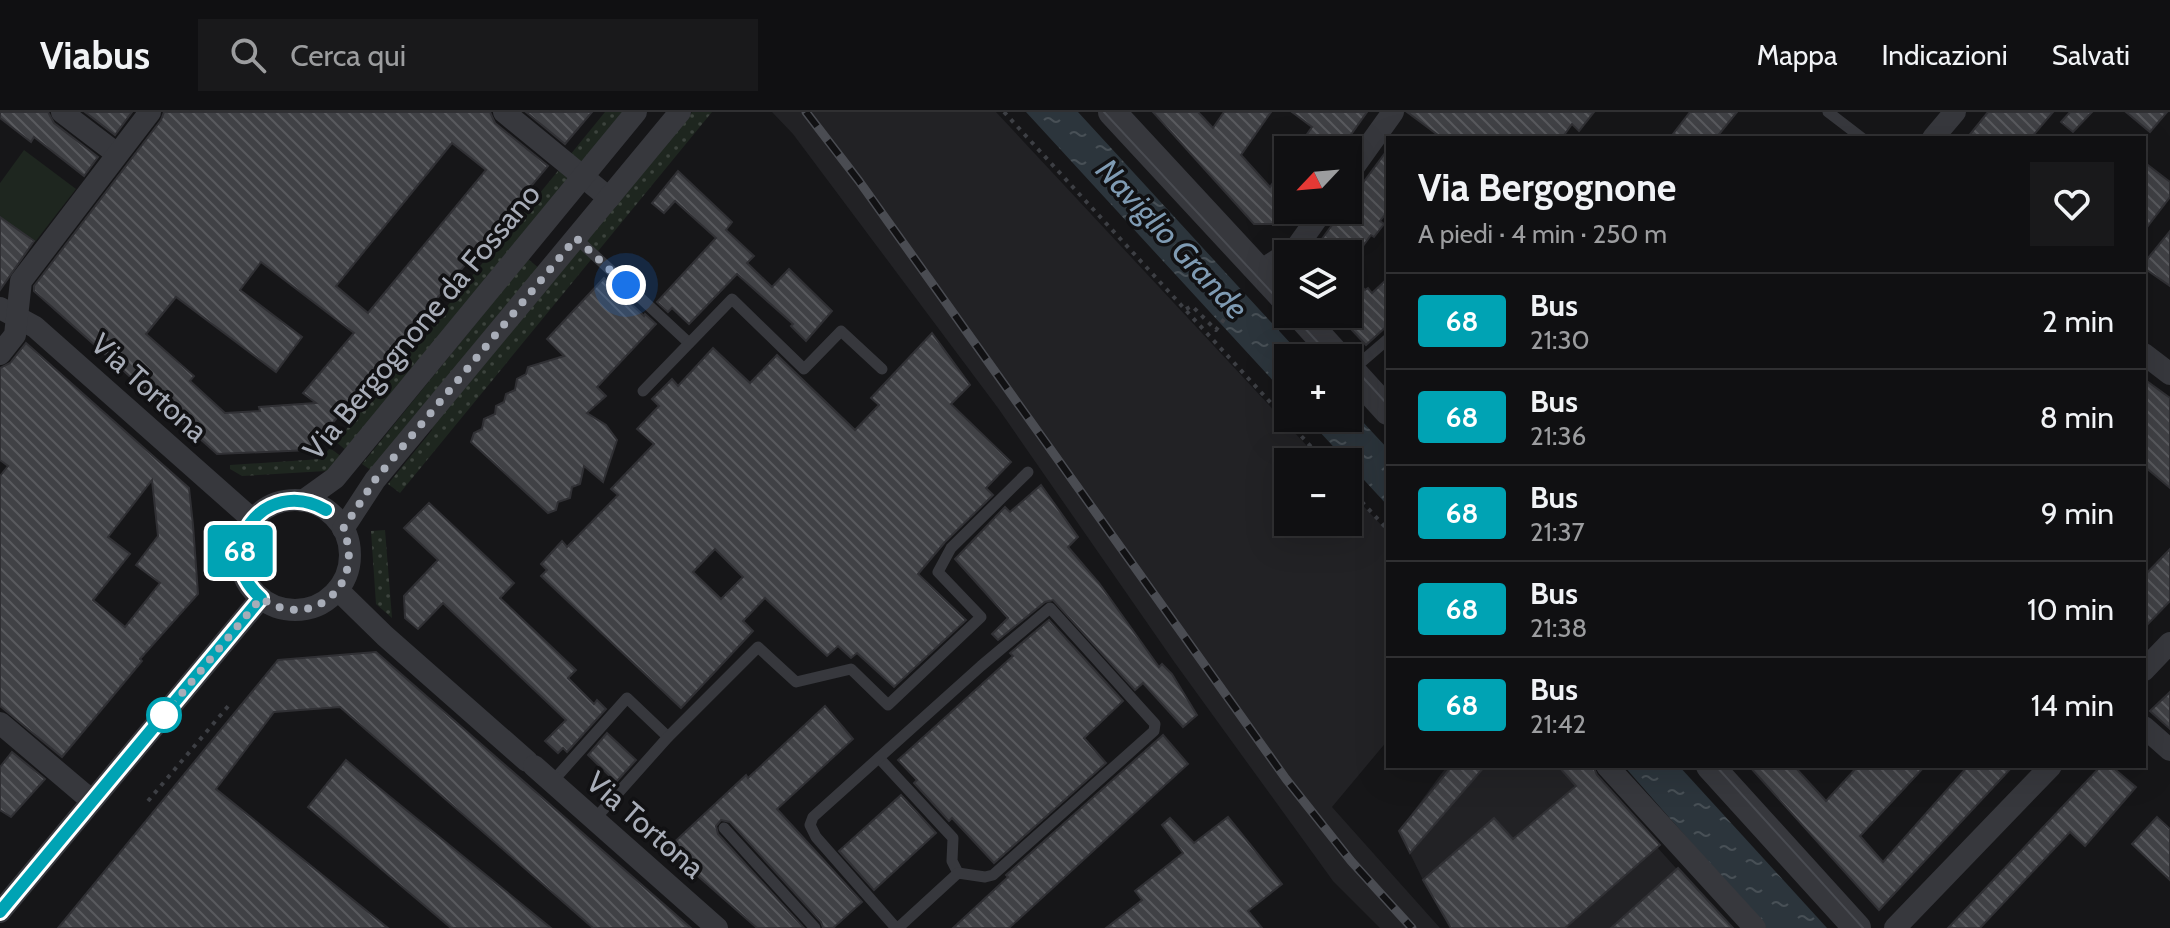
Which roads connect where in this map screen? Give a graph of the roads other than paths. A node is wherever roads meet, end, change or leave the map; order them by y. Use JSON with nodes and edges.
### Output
{"nodes":[{"id":1,"x":62,"y":112,"type":"edge"},
{"id":2,"x":150,"y":112,"type":"edge"},
{"id":3,"x":504,"y":112,"type":"edge"},
{"id":4,"x":636,"y":112,"type":"edge"},
{"id":5,"x":680,"y":112,"type":"edge"},
{"id":6,"x":1112,"y":112,"type":"edge"},
{"id":7,"x":1393,"y":112,"type":"edge"},
{"id":8,"x":1828,"y":112,"type":"edge"},
{"id":9,"x":1955,"y":112,"type":"edge"},
{"id":10,"x":1859,"y":136,"type":"edge"},
{"id":11,"x":1935,"y":136,"type":"edge"},
{"id":12,"x":117,"y":154,"type":"junction"},
{"id":13,"x":1362,"y":155,"type":"edge"},
{"id":14,"x":582,"y":177,"type":"junction"},
{"id":15,"x":609,"y":198,"type":"junction"},
{"id":16,"x":1313,"y":224,"type":"edge"},
{"id":17,"x":576,"y":238,"type":"junction"},
{"id":18,"x":1255,"y":277,"type":"junction"},
{"id":19,"x":1274,"y":291,"type":"edge"},
{"id":20,"x":9,"y":312,"type":"edge"},
{"id":21,"x":1312,"y":328,"type":"edge"},
{"id":22,"x":1386,"y":340,"type":"edge"},
{"id":23,"x":689,"y":343,"type":"junction"},
{"id":24,"x":1327,"y":344,"type":"edge"},
{"id":25,"x":0,"y":354,"type":"edge"},
{"id":26,"x":1362,"y":355,"type":"edge"},
{"id":27,"x":2146,"y":356,"type":"edge"},
{"id":28,"x":882,"y":369,"type":"dead end"},
{"id":29,"x":2170,"y":374,"type":"edge"},
{"id":30,"x":1362,"y":383,"type":"edge"},
{"id":31,"x":643,"y":391,"type":"dead end"},
{"id":32,"x":1386,"y":409,"type":"edge"},
{"id":33,"x":1028,"y":472,"type":"dead end"},
{"id":34,"x":303,"y":501,"type":"junction"},
{"id":35,"x":253,"y":520,"type":"junction"},
{"id":36,"x":343,"y":529,"type":"junction"},
{"id":37,"x":338,"y":590,"type":"junction"},
{"id":38,"x":261,"y":598,"type":"junction"},
{"id":39,"x":2170,"y":643,"type":"edge"},
{"id":40,"x":2146,"y":668,"type":"edge"},
{"id":41,"x":2146,"y":729,"type":"edge"},
{"id":42,"x":3,"y":732,"type":"edge"},
{"id":43,"x":668,"y":737,"type":"junction"},
{"id":44,"x":2170,"y":750,"type":"edge"},
{"id":45,"x":879,"y":758,"type":"junction"},
{"id":46,"x":1609,"y":768,"type":"edge"},
{"id":47,"x":1712,"y":768,"type":"edge"},
{"id":48,"x":2049,"y":768,"type":"edge"},
{"id":49,"x":552,"y":782,"type":"junction"},
{"id":50,"x":92,"y":801,"type":"junction"},
{"id":51,"x":594,"y":820,"type":"junction"},
{"id":52,"x":724,"y":828,"type":"dead end"},
{"id":53,"x":958,"y":873,"type":"junction"},
{"id":54,"x":0,"y":912,"type":"edge"},
{"id":55,"x":717,"y":928,"type":"edge"},
{"id":56,"x":815,"y":928,"type":"edge"},
{"id":57,"x":897,"y":928,"type":"edge"},
{"id":58,"x":1755,"y":928,"type":"edge"},
{"id":59,"x":1857,"y":928,"type":"edge"},
{"id":60,"x":1895,"y":928,"type":"edge"}],
"edges":[{"from":1,"to":12,"type":"street"},
{"from":2,"to":12,"type":"street"},
{"from":3,"to":14,"type":"street"},
{"from":4,"to":14,"type":"street","name":"Via Bergognone da Fossano"},
{"from":5,"to":15,"type":"street"},
{"from":6,"to":18,"type":"street"},
{"from":7,"to":13,"type":"street"},
{"from":8,"to":10,"type":"lane"},
{"from":9,"to":11,"type":"street"},
{"from":12,"to":20,"type":"street"},
{"from":14,"to":15,"type":"street","name":"Via Bergognone da Fossano"},
{"from":14,"to":34,"type":"street","name":"Via Bergognone da Fossano"},
{"from":15,"to":17,"type":"street"},
{"from":16,"to":18,"type":"street"},
{"from":17,"to":23,"type":"lane"},
{"from":17,"to":36,"type":"street"},
{"from":18,"to":19,"type":"street"},
{"from":20,"to":25,"type":"street"},
{"from":20,"to":35,"type":"street","name":"Via Tortona"},
{"from":21,"to":24,"type":"street"},
{"from":22,"to":26,"type":"lane"},
{"from":23,"to":28,"type":"lane"},
{"from":23,"to":31,"type":"lane"},
{"from":27,"to":29,"type":"street"},
{"from":30,"to":32,"type":"street"},
{"from":33,"to":43,"type":"lane"},
{"from":34,"to":35,"type":"street"},
{"from":34,"to":36,"type":"street"},
{"from":35,"to":38,"type":"street"},
{"from":36,"to":37,"type":"street"},
{"from":37,"to":38,"type":"street"},
{"from":37,"to":49,"type":"street","name":"Via Tortona"},
{"from":38,"to":50,"type":"street"},
{"from":39,"to":40,"type":"street"},
{"from":41,"to":44,"type":"street"},
{"from":42,"to":50,"type":"street"},
{"from":43,"to":49,"type":"lane"},
{"from":43,"to":51,"type":"lane"},
{"from":45,"to":53,"type":"lane"},
{"from":45,"to":53,"type":"lane"},
{"from":45,"to":57,"type":"lane"},
{"from":46,"to":58,"type":"street"},
{"from":47,"to":59,"type":"street"},
{"from":48,"to":60,"type":"street"},
{"from":49,"to":51,"type":"street","name":"Via Tortona"},
{"from":50,"to":54,"type":"street"},
{"from":51,"to":55,"type":"street","name":"Via Tortona"},
{"from":52,"to":56,"type":"lane"},
{"from":53,"to":57,"type":"lane"}]}
